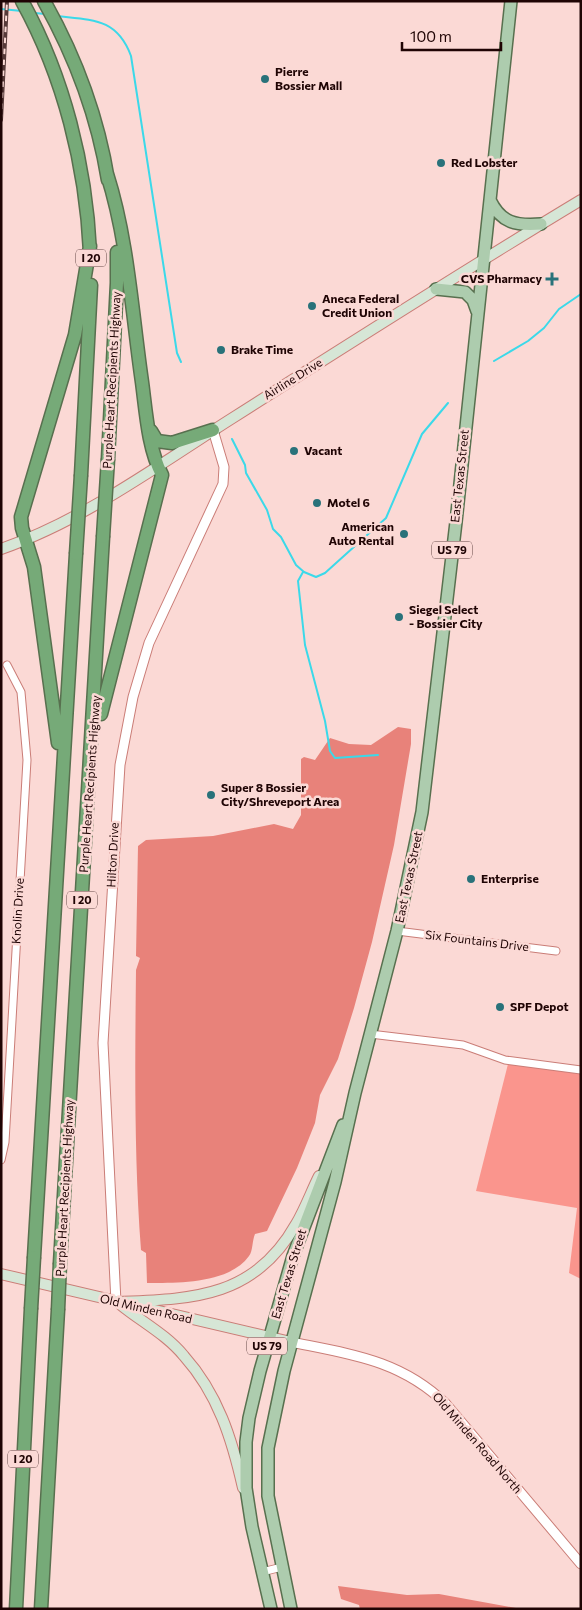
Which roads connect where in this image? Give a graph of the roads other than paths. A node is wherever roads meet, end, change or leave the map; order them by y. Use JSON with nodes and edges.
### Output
{"nodes":[{"id":1,"x":22,"y":1,"type":"edge"},
{"id":2,"x":44,"y":1,"type":"edge"},
{"id":3,"x":511,"y":1,"type":"edge"},
{"id":4,"x":107,"y":174,"type":"junction"},
{"id":5,"x":490,"y":200,"type":"junction"},
{"id":6,"x":581,"y":200,"type":"edge"},
{"id":7,"x":541,"y":224,"type":"junction"},
{"id":8,"x":90,"y":246,"type":"junction"},
{"id":9,"x":483,"y":258,"type":"junction"},
{"id":10,"x":436,"y":289,"type":"junction"},
{"id":11,"x":477,"y":314,"type":"junction"},
{"id":12,"x":147,"y":418,"type":"junction"},
{"id":13,"x":213,"y":430,"type":"junction"},
{"id":14,"x":157,"y":466,"type":"junction"},
{"id":15,"x":26,"y":540,"type":"junction"},
{"id":16,"x":1,"y":549,"type":"edge"},
{"id":17,"x":7,"y":665,"type":"dead end"},
{"id":18,"x":90,"y":778,"type":"junction"},
{"id":19,"x":59,"y":834,"type":"junction"},
{"id":20,"x":398,"y":931,"type":"junction"},
{"id":21,"x":556,"y":951,"type":"dead end"},
{"id":22,"x":370,"y":1034,"type":"junction"},
{"id":23,"x":581,"y":1070,"type":"edge"},
{"id":24,"x":355,"y":1093,"type":"junction"},
{"id":25,"x":342,"y":1129,"type":"junction"},
{"id":26,"x":1,"y":1160,"type":"edge"},
{"id":27,"x":1,"y":1274,"type":"edge"},
{"id":28,"x":116,"y":1302,"type":"junction"},
{"id":29,"x":270,"y":1337,"type":"junction"},
{"id":30,"x":291,"y":1342,"type":"junction"},
{"id":31,"x":252,"y":1526,"type":"junction"},
{"id":32,"x":581,"y":1564,"type":"edge"},
{"id":33,"x":282,"y":1567,"type":"junction"},
{"id":34,"x":262,"y":1572,"type":"junction"},
{"id":35,"x":16,"y":1609,"type":"edge"},
{"id":36,"x":41,"y":1609,"type":"edge"},
{"id":37,"x":271,"y":1609,"type":"edge"},
{"id":38,"x":291,"y":1609,"type":"edge"}],
"edges":[{"from":1,"to":8,"type":"highway","name":"Purple Heart Recipients Highway","number":"I 20"},
{"from":2,"to":4,"type":"highway","name":"Purple Heart Recipients Highway","number":"I 20"},
{"from":3,"to":5,"type":"main road","name":"East Texas Street","number":"US 79"},
{"from":4,"to":12,"type":"highway"},
{"from":4,"to":18,"type":"highway","name":"Purple Heart Recipients Highway","number":"I 20","bridge":true},
{"from":5,"to":7,"type":"main road"},
{"from":5,"to":9,"type":"main road","name":"East Texas Street","number":"US 79"},
{"from":6,"to":7,"type":"main road","name":"Airline Drive"},
{"from":7,"to":9,"type":"main road","name":"Airline Drive"},
{"from":8,"to":15,"type":"highway"},
{"from":8,"to":19,"type":"highway","name":"Purple Heart Recipients Highway","number":"I 20","bridge":true},
{"from":9,"to":10,"type":"main road","name":"Airline Drive"},
{"from":9,"to":11,"type":"main road","name":"East Texas Street","number":"US 79"},
{"from":10,"to":11,"type":"main road"},
{"from":10,"to":13,"type":"main road","name":"Airline Drive"},
{"from":11,"to":20,"type":"main road","name":"East Texas Street","number":"US 79"},
{"from":12,"to":13,"type":"highway"},
{"from":12,"to":14,"type":"highway"},
{"from":13,"to":14,"type":"main road","name":"Airline Drive"},
{"from":13,"to":28,"type":"street","name":"Hilton Drive"},
{"from":14,"to":15,"type":"main road","name":"Airline Drive"},
{"from":14,"to":18,"type":"highway"},
{"from":15,"to":16,"type":"main road","name":"Airline Drive"},
{"from":15,"to":19,"type":"highway"},
{"from":17,"to":26,"type":"street","name":"Knolin Drive"},
{"from":18,"to":36,"type":"highway","name":"Purple Heart Recipients Highway","number":"I 20","bridge":true},
{"from":19,"to":35,"type":"highway","name":"Purple Heart Recipients Highway","number":"I 20","bridge":true},
{"from":20,"to":21,"type":"street","name":"Six Fountains Drive"},
{"from":20,"to":22,"type":"main road","name":"East Texas Street","number":"US 79"},
{"from":22,"to":23,"type":"street"},
{"from":22,"to":24,"type":"main road","name":"East Texas Street","number":"US 79"},
{"from":24,"to":25,"type":"main road","name":"East Texas Street","number":"US 79"},
{"from":24,"to":30,"type":"main road","name":"East Texas Street","number":"US 79"},
{"from":25,"to":28,"type":"main road"},
{"from":25,"to":29,"type":"main road","name":"East Texas Street","number":"US 79"},
{"from":27,"to":28,"type":"main road","name":"Old Minden Road"},
{"from":28,"to":29,"type":"main road","name":"Old Minden Road"},
{"from":28,"to":31,"type":"main road"},
{"from":29,"to":30,"type":"main road","name":"Old Minden Road"},
{"from":29,"to":31,"type":"main road","name":"East Texas Street","number":"US 79"},
{"from":30,"to":32,"type":"street","name":"Old Minden Road North"},
{"from":30,"to":33,"type":"main road","name":"East Texas Street","number":"US 79"},
{"from":31,"to":34,"type":"main road","name":"East Texas Street","number":"US 79"},
{"from":33,"to":34,"type":"street"},
{"from":33,"to":38,"type":"main road","name":"East Texas Street","number":"US 79"},
{"from":34,"to":37,"type":"main road","name":"East Texas Street","number":"US 79"}]}
